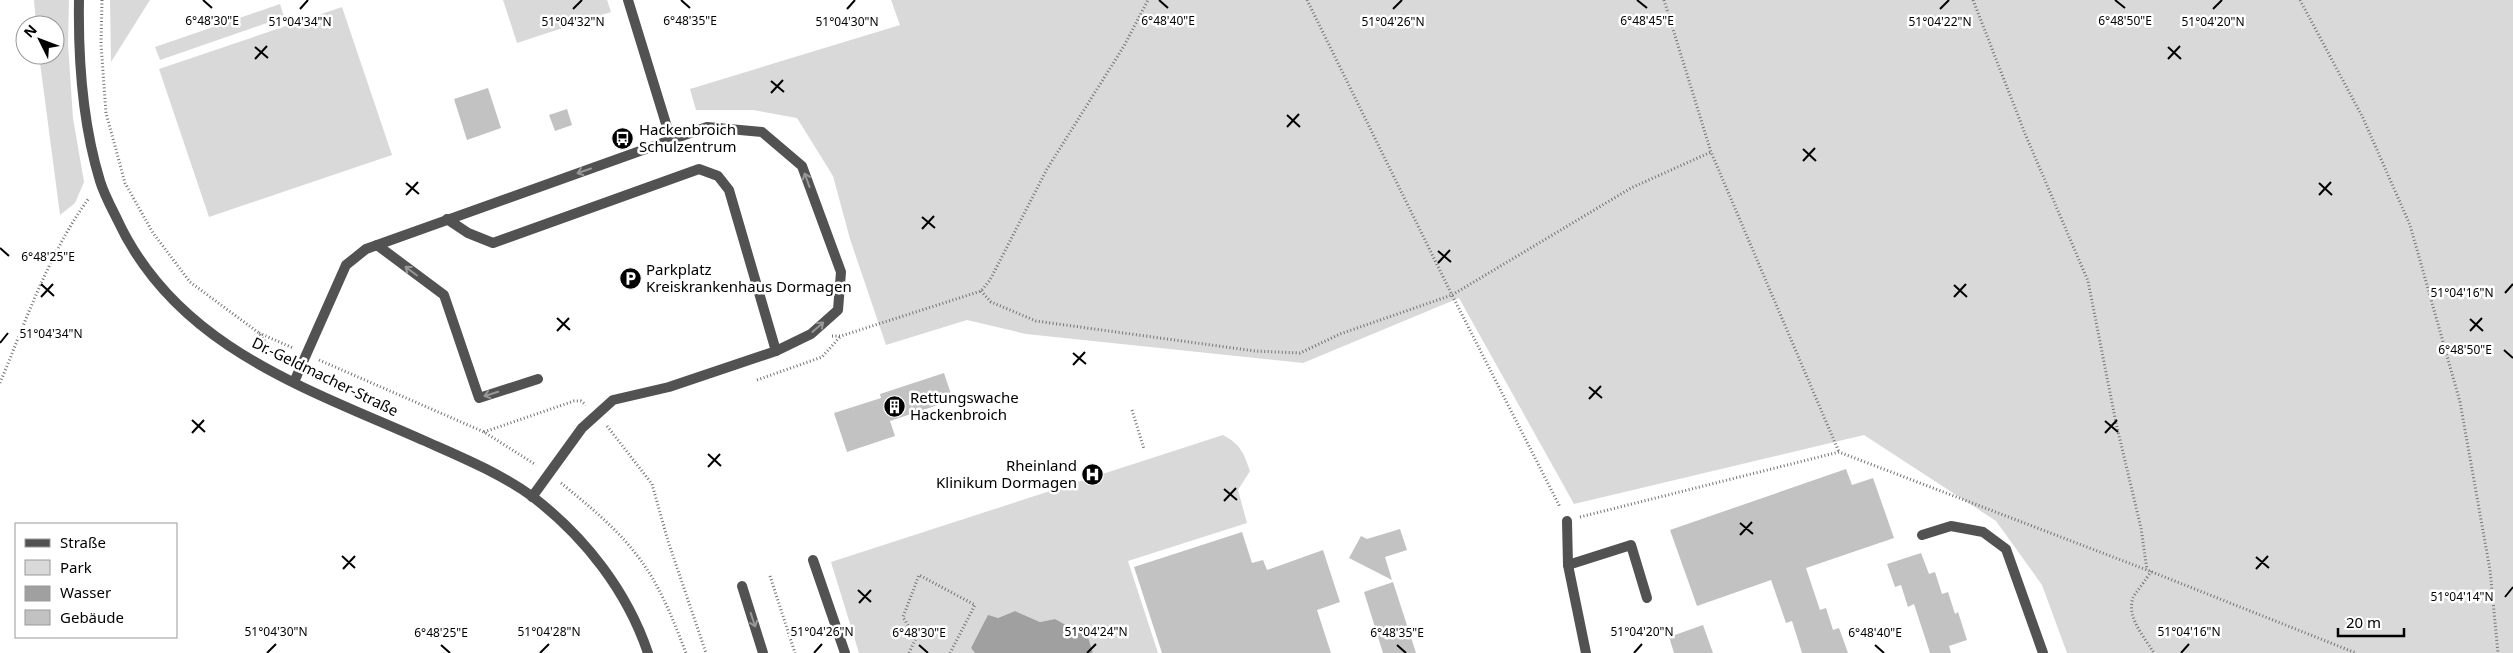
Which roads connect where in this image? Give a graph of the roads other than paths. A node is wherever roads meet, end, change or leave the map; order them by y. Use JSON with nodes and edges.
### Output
{"nodes":[{"id":1,"x":79,"y":0,"type":"edge"},
{"id":2,"x":628,"y":0,"type":"edge"},
{"id":3,"x":672,"y":140,"type":"junction"},
{"id":4,"x":447,"y":219,"type":"junction"},
{"id":5,"x":376,"y":245,"type":"junction"},
{"id":6,"x":776,"y":352,"type":"junction"},
{"id":7,"x":538,"y":379,"type":"dead end"},
{"id":8,"x":294,"y":382,"type":"junction"},
{"id":9,"x":532,"y":497,"type":"junction"},
{"id":10,"x":1567,"y":521,"type":"road end"},
{"id":11,"x":1922,"y":535,"type":"dead end"},
{"id":12,"x":813,"y":560,"type":"dead end"},
{"id":13,"x":1568,"y":565,"type":"junction"},
{"id":14,"x":742,"y":586,"type":"dead end"},
{"id":15,"x":1647,"y":598,"type":"dead end"},
{"id":16,"x":648,"y":653,"type":"edge"},
{"id":17,"x":763,"y":653,"type":"edge"},
{"id":18,"x":844,"y":653,"type":"edge"},
{"id":19,"x":1586,"y":653,"type":"edge"},
{"id":20,"x":2043,"y":653,"type":"edge"}],
"edges":[{"from":1,"to":8,"type":"street","name":"Dr.-Geldmacher-Straße"},
{"from":2,"to":3,"type":"street"},
{"from":3,"to":4,"type":"street","one_way":true},
{"from":6,"to":3,"type":"street","one_way":true},
{"from":4,"to":5,"type":"street"},
{"from":4,"to":6,"type":"street"},
{"from":7,"to":5,"type":"street","one_way":true},
{"from":5,"to":8,"type":"street"},
{"from":6,"to":9,"type":"street"},
{"from":8,"to":9,"type":"street","name":"Dr.-Geldmacher-Straße"},
{"from":9,"to":16,"type":"street","name":"Dr.-Geldmacher-Straße"},
{"from":10,"to":13,"type":"street"},
{"from":11,"to":20,"type":"street"},
{"from":12,"to":18,"type":"street"},
{"from":13,"to":15,"type":"street"},
{"from":13,"to":19,"type":"street"},
{"from":14,"to":17,"type":"street","one_way":true}]}
